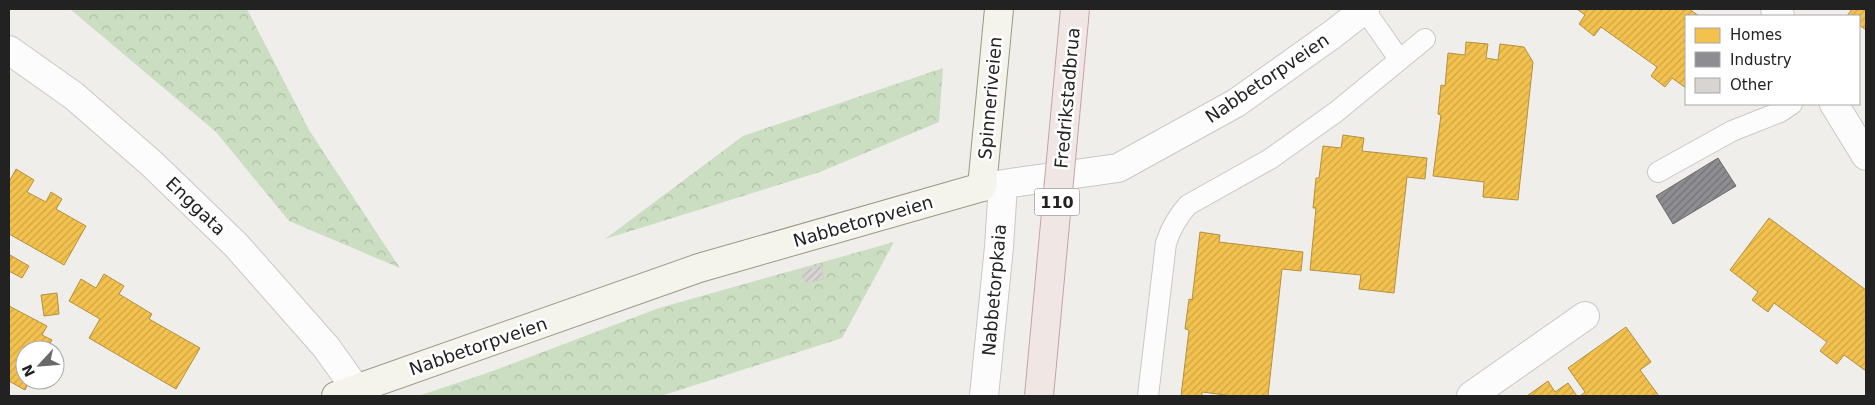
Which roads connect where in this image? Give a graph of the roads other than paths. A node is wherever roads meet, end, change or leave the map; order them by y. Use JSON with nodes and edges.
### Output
{"nodes":[{"id":1,"x":999,"y":9,"type":"edge"},
{"id":2,"x":1075,"y":9,"type":"edge"},
{"id":3,"x":1364,"y":9,"type":"edge"},
{"id":4,"x":1425,"y":39,"type":"dead end"},
{"id":5,"x":9,"y":50,"type":"edge"},
{"id":6,"x":1399,"y":59,"type":"junction"},
{"id":7,"x":1790,"y":105,"type":"edge"},
{"id":8,"x":1835,"y":105,"type":"edge"},
{"id":9,"x":1866,"y":156,"type":"edge"},
{"id":10,"x":1658,"y":172,"type":"dead end"},
{"id":11,"x":992,"y":186,"type":"junction"},
{"id":12,"x":1585,"y":316,"type":"dead end"},
{"id":13,"x":346,"y":393,"type":"edge"},
{"id":14,"x":984,"y":396,"type":"edge"},
{"id":15,"x":1039,"y":396,"type":"edge"},
{"id":16,"x":1148,"y":396,"type":"edge"},
{"id":17,"x":1471,"y":396,"type":"edge"}],
"edges":[{"from":1,"to":11,"type":"main road","name":"Spinneriveien"},
{"from":2,"to":15,"type":"highway","name":"Fredrikstadbrua","number":"110","bridge":true},
{"from":3,"to":6,"type":"lane"},
{"from":3,"to":11,"type":"street","name":"Nabbetorpveien"},
{"from":4,"to":6,"type":"lane"},
{"from":5,"to":13,"type":"street","name":"Enggata"},
{"from":6,"to":16,"type":"lane"},
{"from":7,"to":10,"type":"lane"},
{"from":8,"to":9,"type":"street"},
{"from":11,"to":13,"type":"main road","name":"Nabbetorpveien"},
{"from":11,"to":14,"type":"street","name":"Nabbetorpkaia"},
{"from":12,"to":17,"type":"street"}]}
